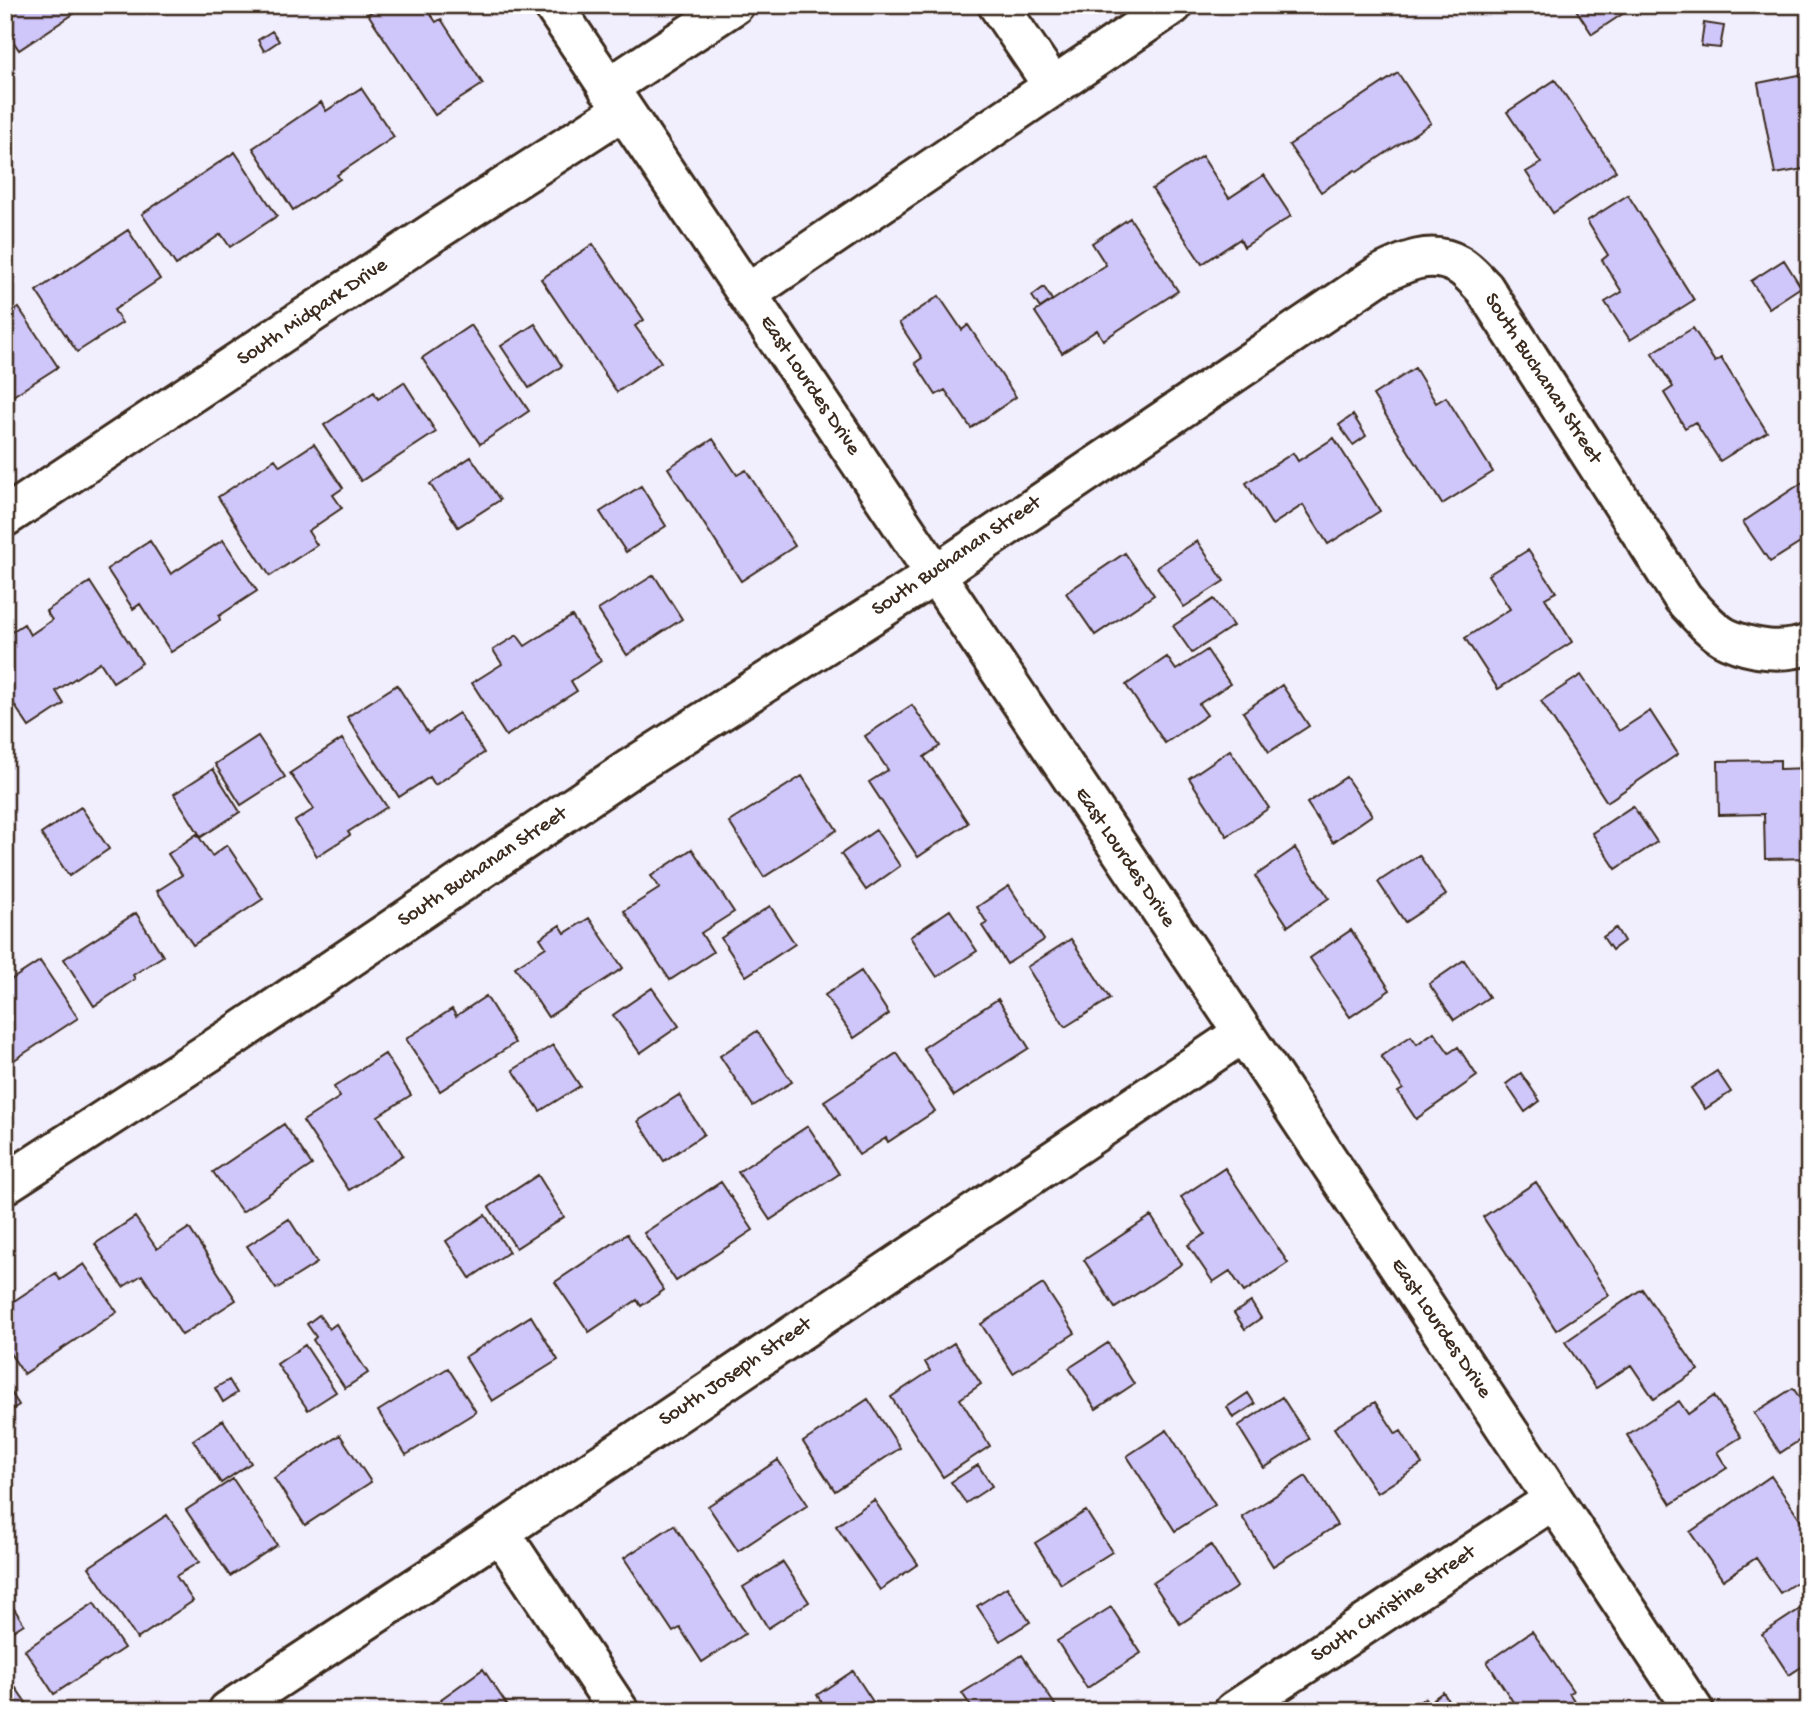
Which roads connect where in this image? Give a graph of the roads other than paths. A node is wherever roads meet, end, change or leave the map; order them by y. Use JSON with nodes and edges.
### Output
{"nodes":[{"id":1,"x":553,"y":5,"type":"edge"},
{"id":2,"x":734,"y":5,"type":"edge"},
{"id":3,"x":998,"y":5,"type":"edge"},
{"id":4,"x":1173,"y":5,"type":"edge"},
{"id":5,"x":1053,"y":86,"type":"junction"},
{"id":6,"x":616,"y":99,"type":"junction"},
{"id":7,"x":747,"y":294,"type":"junction"},
{"id":8,"x":5,"y":517,"type":"edge"},
{"id":9,"x":936,"y":573,"type":"junction"},
{"id":10,"x":1809,"y":644,"type":"edge"},
{"id":11,"x":1243,"y":1033,"type":"junction"},
{"id":12,"x":5,"y":1184,"type":"edge"},
{"id":13,"x":1553,"y":1500,"type":"junction"},
{"id":14,"x":500,"y":1532,"type":"junction"},
{"id":15,"x":228,"y":1711,"type":"edge"},
{"id":16,"x":619,"y":1711,"type":"edge"},
{"id":17,"x":1234,"y":1711,"type":"edge"},
{"id":18,"x":1694,"y":1711,"type":"edge"}],
"edges":[{"from":1,"to":6,"type":"street","name":"East Lourdes Drive"},
{"from":2,"to":6,"type":"street","name":"South Midpark Drive"},
{"from":3,"to":5,"type":"street"},
{"from":4,"to":5,"type":"street"},
{"from":5,"to":7,"type":"street"},
{"from":6,"to":7,"type":"street","name":"East Lourdes Drive"},
{"from":6,"to":8,"type":"street","name":"South Midpark Drive"},
{"from":7,"to":9,"type":"street","name":"East Lourdes Drive"},
{"from":9,"to":10,"type":"street","name":"South Buchanan Street"},
{"from":9,"to":11,"type":"street","name":"East Lourdes Drive"},
{"from":9,"to":12,"type":"street","name":"South Buchanan Street"},
{"from":11,"to":13,"type":"street","name":"East Lourdes Drive"},
{"from":11,"to":14,"type":"street","name":"South Joseph Street"},
{"from":13,"to":17,"type":"street","name":"South Christine Street"},
{"from":13,"to":18,"type":"street","name":"East Lourdes Drive"},
{"from":14,"to":15,"type":"street","name":"South Joseph Street"},
{"from":14,"to":16,"type":"street"}]}
